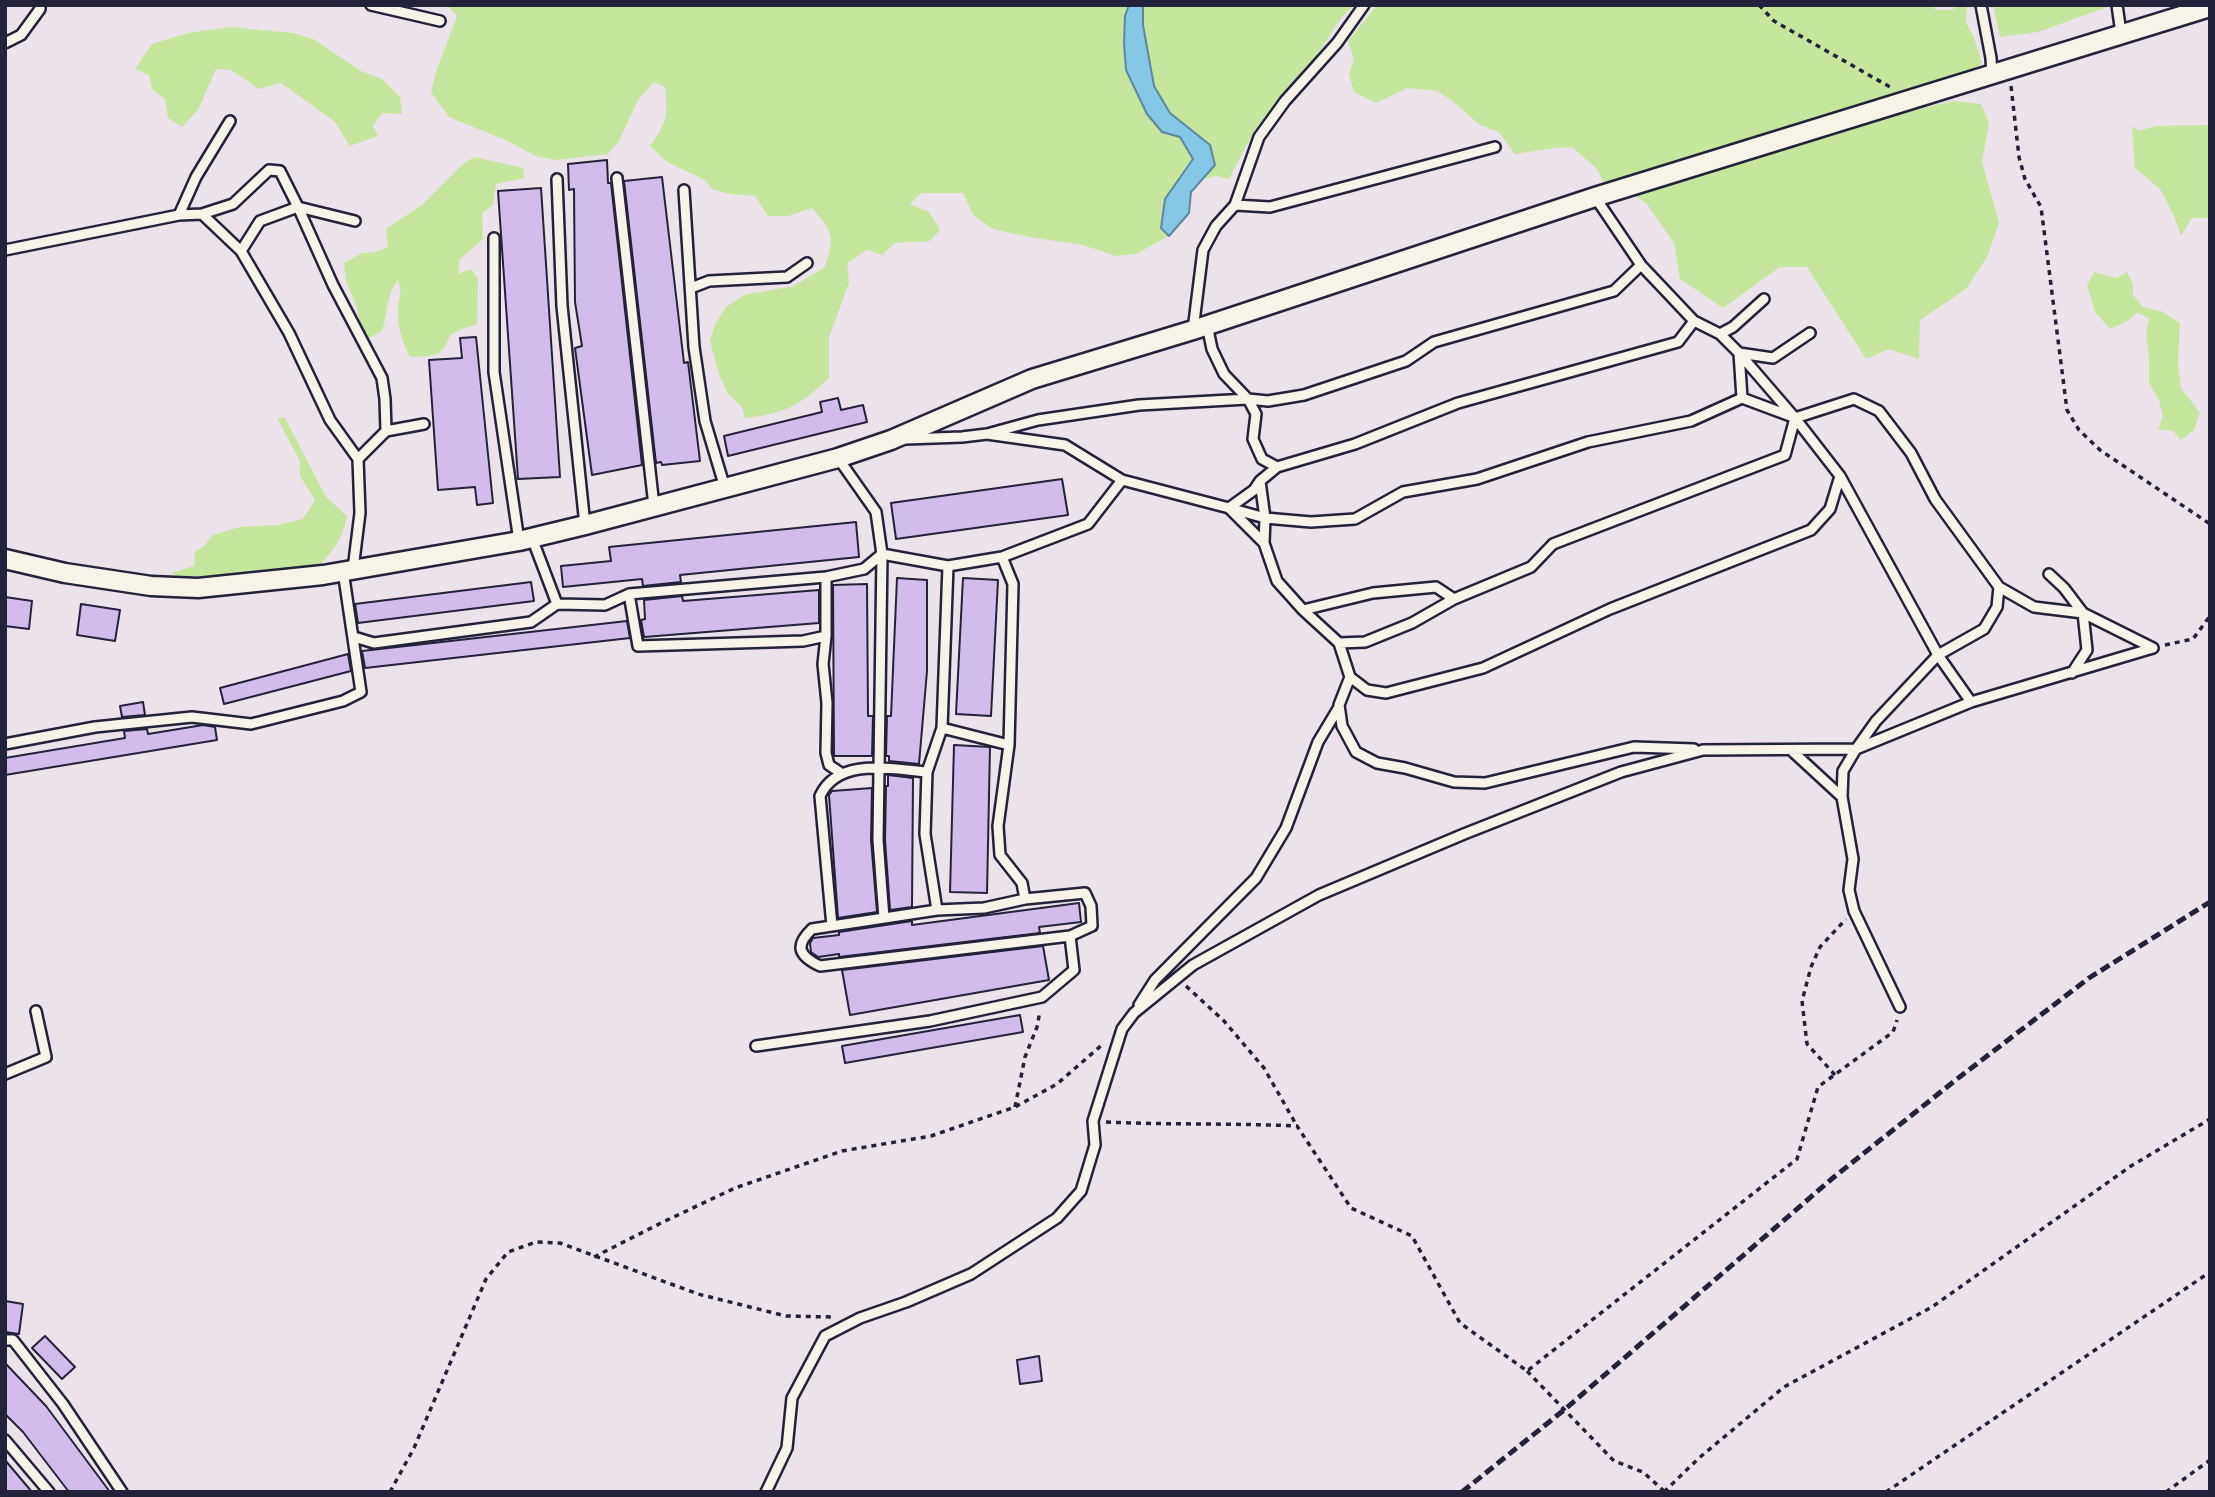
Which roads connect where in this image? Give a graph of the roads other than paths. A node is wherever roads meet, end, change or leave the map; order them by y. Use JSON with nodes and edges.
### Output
{"nodes":[{"id":1,"x":40,"y":5,"type":"edge"},
{"id":2,"x":371,"y":5,"type":"edge"},
{"id":3,"x":1364,"y":5,"type":"edge"},
{"id":4,"x":1981,"y":5,"type":"edge"},
{"id":5,"x":2116,"y":5,"type":"edge"},
{"id":6,"x":2210,"y":7,"type":"edge"},
{"id":7,"x":440,"y":21,"type":"dead end"},
{"id":8,"x":2120,"y":33,"type":"junction"},
{"id":9,"x":5,"y":43,"type":"edge"},
{"id":10,"x":1992,"y":76,"type":"junction"},
{"id":11,"x":230,"y":121,"type":"dead end"},
{"id":12,"x":1495,"y":147,"type":"dead end"},
{"id":13,"x":617,"y":178,"type":"dead end"},
{"id":14,"x":557,"y":179,"type":"dead end"},
{"id":15,"x":684,"y":190,"type":"dead end"},
{"id":16,"x":1595,"y":197,"type":"junction"},
{"id":17,"x":1236,"y":205,"type":"junction"},
{"id":18,"x":298,"y":207,"type":"junction"},
{"id":19,"x":202,"y":214,"type":"junction"},
{"id":20,"x":179,"y":215,"type":"junction"},
{"id":21,"x":355,"y":221,"type":"dead end"},
{"id":22,"x":494,"y":238,"type":"dead end"},
{"id":23,"x":5,"y":250,"type":"edge"},
{"id":24,"x":241,"y":251,"type":"junction"},
{"id":25,"x":807,"y":263,"type":"dead end"},
{"id":26,"x":1641,"y":265,"type":"junction"},
{"id":27,"x":691,"y":288,"type":"junction"},
{"id":28,"x":1764,"y":299,"type":"dead end"},
{"id":29,"x":1694,"y":321,"type":"junction"},
{"id":30,"x":1200,"y":327,"type":"junction"},
{"id":31,"x":1810,"y":333,"type":"dead end"},
{"id":32,"x":1720,"y":334,"type":"junction"},
{"id":33,"x":1739,"y":353,"type":"junction"},
{"id":34,"x":1742,"y":398,"type":"junction"},
{"id":35,"x":1248,"y":399,"type":"junction"},
{"id":36,"x":1795,"y":418,"type":"junction"},
{"id":37,"x":424,"y":424,"type":"dead end"},
{"id":38,"x":386,"y":431,"type":"junction"},
{"id":39,"x":986,"y":434,"type":"junction"},
{"id":40,"x":891,"y":440,"type":"junction"},
{"id":41,"x":838,"y":458,"type":"junction"},
{"id":42,"x":358,"y":459,"type":"junction"},
{"id":43,"x":1277,"y":467,"type":"junction"},
{"id":44,"x":1840,"y":477,"type":"junction"},
{"id":45,"x":1122,"y":480,"type":"junction"},
{"id":46,"x":1261,"y":481,"type":"junction"},
{"id":47,"x":725,"y":488,"type":"junction"},
{"id":48,"x":654,"y":506,"type":"junction"},
{"id":49,"x":1229,"y":508,"type":"junction"},
{"id":50,"x":1265,"y":518,"type":"junction"},
{"id":51,"x":585,"y":525,"type":"junction"},
{"id":52,"x":525,"y":539,"type":"junction"},
{"id":53,"x":1264,"y":543,"type":"junction"},
{"id":54,"x":882,"y":554,"type":"junction"},
{"id":55,"x":1002,"y":557,"type":"junction"},
{"id":56,"x":5,"y":559,"type":"edge"},
{"id":57,"x":948,"y":566,"type":"junction"},
{"id":58,"x":348,"y":570,"type":"junction"},
{"id":59,"x":2049,"y":573,"type":"dead end"},
{"id":60,"x":826,"y":577,"type":"junction"},
{"id":61,"x":1999,"y":587,"type":"junction"},
{"id":62,"x":629,"y":594,"type":"junction"},
{"id":63,"x":1454,"y":599,"type":"junction"},
{"id":64,"x":557,"y":604,"type":"junction"},
{"id":65,"x":1303,"y":610,"type":"junction"},
{"id":66,"x":2083,"y":613,"type":"junction"},
{"id":67,"x":826,"y":636,"type":"junction"},
{"id":68,"x":354,"y":637,"type":"junction"},
{"id":69,"x":1339,"y":643,"type":"junction"},
{"id":70,"x":1938,"y":654,"type":"junction"},
{"id":71,"x":2072,"y":673,"type":"junction"},
{"id":72,"x":1350,"y":677,"type":"junction"},
{"id":73,"x":1971,"y":702,"type":"junction"},
{"id":74,"x":1339,"y":705,"type":"junction"},
{"id":75,"x":942,"y":728,"type":"junction"},
{"id":76,"x":5,"y":744,"type":"edge"},
{"id":77,"x":1009,"y":745,"type":"junction"},
{"id":78,"x":1856,"y":749,"type":"junction"},
{"id":79,"x":1703,"y":750,"type":"junction"},
{"id":80,"x":1791,"y":750,"type":"junction"},
{"id":81,"x":879,"y":768,"type":"junction"},
{"id":82,"x":926,"y":772,"type":"junction"},
{"id":83,"x":841,"y":773,"type":"junction"},
{"id":84,"x":1842,"y":797,"type":"junction"},
{"id":85,"x":1025,"y":899,"type":"junction"},
{"id":86,"x":937,"y":910,"type":"junction"},
{"id":87,"x":884,"y":918,"type":"junction"},
{"id":88,"x":832,"y":926,"type":"junction"},
{"id":89,"x":1070,"y":936,"type":"junction"},
{"id":90,"x":1900,"y":1007,"type":"road end"},
{"id":91,"x":36,"y":1011,"type":"dead end"},
{"id":92,"x":1134,"y":1013,"type":"junction"},
{"id":93,"x":757,"y":1046,"type":"dead end"},
{"id":94,"x":5,"y":1074,"type":"edge"},
{"id":95,"x":5,"y":1340,"type":"edge"},
{"id":96,"x":5,"y":1440,"type":"edge"},
{"id":97,"x":49,"y":1492,"type":"edge"},
{"id":98,"x":122,"y":1492,"type":"edge"},
{"id":99,"x":766,"y":1492,"type":"edge"}],
"edges":[{"from":1,"to":9,"type":"lane"},
{"from":2,"to":7,"type":"lane"},
{"from":3,"to":17,"type":"lane"},
{"from":4,"to":10,"type":"lane"},
{"from":5,"to":8,"type":"lane"},
{"from":6,"to":8,"type":"street"},
{"from":8,"to":10,"type":"street"},
{"from":10,"to":16,"type":"street"},
{"from":11,"to":20,"type":"lane"},
{"from":12,"to":17,"type":"lane"},
{"from":13,"to":48,"type":"lane"},
{"from":14,"to":51,"type":"lane"},
{"from":15,"to":27,"type":"lane"},
{"from":16,"to":26,"type":"lane"},
{"from":16,"to":30,"type":"street"},
{"from":17,"to":30,"type":"lane"},
{"from":18,"to":19,"type":"lane"},
{"from":18,"to":21,"type":"lane"},
{"from":18,"to":24,"type":"lane"},
{"from":18,"to":38,"type":"lane"},
{"from":19,"to":20,"type":"lane"},
{"from":19,"to":24,"type":"lane"},
{"from":20,"to":23,"type":"lane"},
{"from":22,"to":52,"type":"lane"},
{"from":24,"to":42,"type":"lane"},
{"from":25,"to":27,"type":"lane"},
{"from":26,"to":29,"type":"lane"},
{"from":26,"to":35,"type":"lane"},
{"from":27,"to":47,"type":"lane"},
{"from":28,"to":32,"type":"lane"},
{"from":29,"to":32,"type":"lane"},
{"from":29,"to":43,"type":"lane"},
{"from":30,"to":35,"type":"lane"},
{"from":30,"to":40,"type":"street"},
{"from":31,"to":33,"type":"lane"},
{"from":32,"to":33,"type":"lane"},
{"from":33,"to":34,"type":"lane"},
{"from":33,"to":36,"type":"lane"},
{"from":34,"to":36,"type":"lane"},
{"from":34,"to":50,"type":"lane"},
{"from":35,"to":39,"type":"lane"},
{"from":35,"to":43,"type":"lane"},
{"from":36,"to":44,"type":"lane"},
{"from":36,"to":61,"type":"lane"},
{"from":36,"to":63,"type":"lane"},
{"from":37,"to":38,"type":"lane"},
{"from":38,"to":42,"type":"lane"},
{"from":39,"to":40,"type":"lane"},
{"from":39,"to":45,"type":"lane"},
{"from":40,"to":41,"type":"street"},
{"from":41,"to":47,"type":"street"},
{"from":41,"to":54,"type":"lane"},
{"from":42,"to":58,"type":"lane"},
{"from":43,"to":46,"type":"lane"},
{"from":44,"to":70,"type":"lane"},
{"from":44,"to":72,"type":"lane"},
{"from":45,"to":49,"type":"lane"},
{"from":45,"to":55,"type":"lane"},
{"from":46,"to":49,"type":"lane"},
{"from":46,"to":50,"type":"lane"},
{"from":47,"to":48,"type":"street"},
{"from":48,"to":51,"type":"street"},
{"from":49,"to":50,"type":"lane"},
{"from":49,"to":53,"type":"lane"},
{"from":50,"to":53,"type":"lane"},
{"from":51,"to":52,"type":"street"},
{"from":52,"to":58,"type":"street"},
{"from":52,"to":64,"type":"lane"},
{"from":53,"to":65,"type":"lane"},
{"from":54,"to":57,"type":"lane"},
{"from":54,"to":60,"type":"lane"},
{"from":54,"to":81,"type":"lane"},
{"from":55,"to":57,"type":"lane"},
{"from":55,"to":77,"type":"lane"},
{"from":56,"to":58,"type":"street"},
{"from":57,"to":75,"type":"lane"},
{"from":58,"to":68,"type":"lane"},
{"from":59,"to":66,"type":"lane"},
{"from":60,"to":62,"type":"lane"},
{"from":60,"to":67,"type":"lane"},
{"from":61,"to":66,"type":"lane"},
{"from":61,"to":70,"type":"lane"},
{"from":62,"to":64,"type":"lane"},
{"from":62,"to":67,"type":"lane"},
{"from":63,"to":65,"type":"lane"},
{"from":63,"to":69,"type":"lane"},
{"from":64,"to":68,"type":"lane"},
{"from":65,"to":69,"type":"lane"},
{"from":66,"to":71,"type":"lane"},
{"from":66,"to":71,"type":"lane"},
{"from":67,"to":83,"type":"lane"},
{"from":68,"to":76,"type":"lane"},
{"from":69,"to":72,"type":"lane"},
{"from":70,"to":73,"type":"lane"},
{"from":70,"to":78,"type":"lane"},
{"from":71,"to":73,"type":"lane"},
{"from":72,"to":74,"type":"lane"},
{"from":73,"to":78,"type":"lane"},
{"from":74,"to":79,"type":"lane"},
{"from":74,"to":92,"type":"lane"},
{"from":75,"to":77,"type":"lane"},
{"from":75,"to":82,"type":"lane"},
{"from":77,"to":85,"type":"lane"},
{"from":78,"to":80,"type":"lane"},
{"from":78,"to":84,"type":"lane"},
{"from":79,"to":80,"type":"lane"},
{"from":79,"to":92,"type":"lane"},
{"from":80,"to":84,"type":"lane"},
{"from":81,"to":82,"type":"lane"},
{"from":81,"to":83,"type":"lane"},
{"from":81,"to":87,"type":"lane"},
{"from":82,"to":86,"type":"lane"},
{"from":83,"to":88,"type":"lane"},
{"from":84,"to":90,"type":"lane"},
{"from":85,"to":86,"type":"lane"},
{"from":85,"to":89,"type":"lane"},
{"from":86,"to":87,"type":"lane"},
{"from":87,"to":88,"type":"lane"},
{"from":88,"to":89,"type":"lane"},
{"from":89,"to":93,"type":"lane"},
{"from":91,"to":94,"type":"lane"},
{"from":92,"to":99,"type":"lane"},
{"from":95,"to":98,"type":"lane"},
{"from":96,"to":97,"type":"lane"}]}
